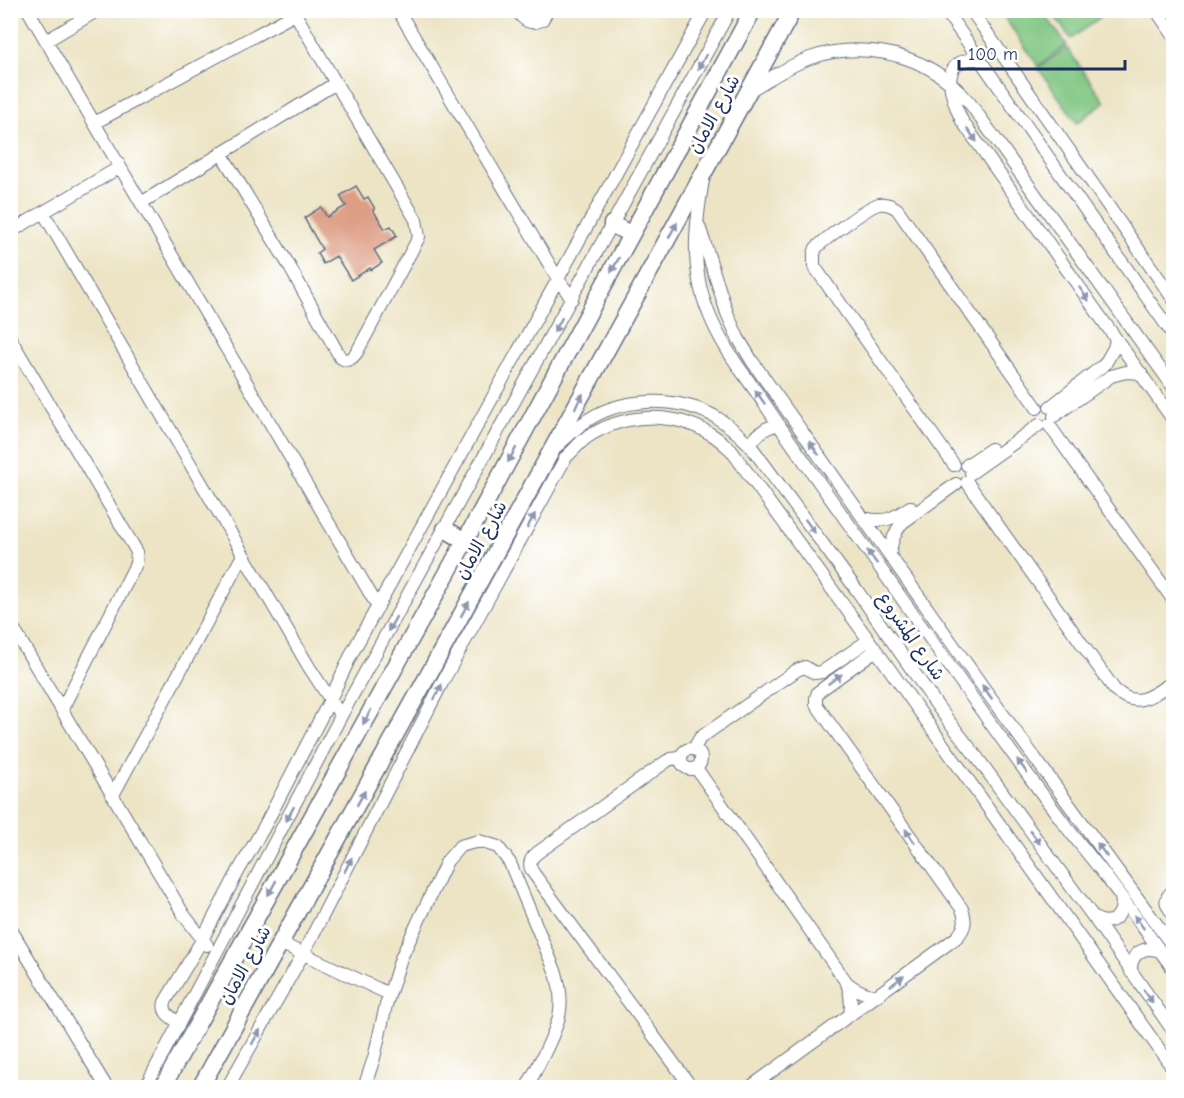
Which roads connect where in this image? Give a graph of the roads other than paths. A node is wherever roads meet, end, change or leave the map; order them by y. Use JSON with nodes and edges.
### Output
{"nodes":[{"id":1,"x":28,"y":10,"type":"edge"},
{"id":2,"x":98,"y":10,"type":"edge"},
{"id":3,"x":398,"y":10,"type":"edge"},
{"id":4,"x":517,"y":10,"type":"edge"},
{"id":5,"x":548,"y":10,"type":"edge"},
{"id":6,"x":706,"y":10,"type":"edge"},
{"id":7,"x":730,"y":10,"type":"edge"},
{"id":8,"x":753,"y":10,"type":"edge"},
{"id":9,"x":794,"y":10,"type":"edge"},
{"id":10,"x":945,"y":10,"type":"edge"},
{"id":11,"x":971,"y":10,"type":"edge"},
{"id":12,"x":1156,"y":10,"type":"edge"},
{"id":13,"x":294,"y":12,"type":"edge"},
{"id":14,"x":1173,"y":36,"type":"edge"},
{"id":15,"x":46,"y":40,"type":"junction"},
{"id":16,"x":979,"y":59,"type":"junction"},
{"id":17,"x":949,"y":82,"type":"junction"},
{"id":18,"x":336,"y":83,"type":"junction"},
{"id":19,"x":749,"y":92,"type":"junction"},
{"id":20,"x":94,"y":123,"type":"junction"},
{"id":21,"x":221,"y":153,"type":"junction"},
{"id":22,"x":120,"y":167,"type":"junction"},
{"id":23,"x":704,"y":173,"type":"junction"},
{"id":24,"x":141,"y":203,"type":"junction"},
{"id":25,"x":43,"y":212,"type":"junction"},
{"id":26,"x":697,"y":218,"type":"junction"},
{"id":27,"x":612,"y":224,"type":"junction"},
{"id":28,"x":10,"y":232,"type":"edge"},
{"id":29,"x":631,"y":235,"type":"junction"},
{"id":30,"x":1142,"y":255,"type":"junction"},
{"id":31,"x":1125,"y":268,"type":"junction"},
{"id":32,"x":558,"y":279,"type":"junction"},
{"id":33,"x":572,"y":299,"type":"junction"},
{"id":34,"x":1173,"y":300,"type":"edge"},
{"id":35,"x":1173,"y":336,"type":"edge"},
{"id":36,"x":10,"y":338,"type":"edge"},
{"id":37,"x":1116,"y":339,"type":"junction"},
{"id":38,"x":1141,"y":373,"type":"junction"},
{"id":39,"x":1173,"y":387,"type":"edge"},
{"id":40,"x":1157,"y":398,"type":"junction"},
{"id":41,"x":1044,"y":417,"type":"junction"},
{"id":42,"x":1173,"y":421,"type":"edge"},
{"id":43,"x":779,"y":425,"type":"junction"},
{"id":44,"x":750,"y":446,"type":"junction"},
{"id":45,"x":551,"y":452,"type":"junction"},
{"id":46,"x":961,"y":474,"type":"junction"},
{"id":47,"x":833,"y":475,"type":"junction"},
{"id":48,"x":820,"y":484,"type":"junction"},
{"id":49,"x":864,"y":518,"type":"junction"},
{"id":50,"x":445,"y":529,"type":"junction"},
{"id":51,"x":465,"y":541,"type":"junction"},
{"id":52,"x":890,"y":554,"type":"junction"},
{"id":53,"x":243,"y":555,"type":"junction"},
{"id":54,"x":856,"y":589,"type":"junction"},
{"id":55,"x":1173,"y":601,"type":"edge"},
{"id":56,"x":842,"y":602,"type":"junction"},
{"id":57,"x":378,"y":607,"type":"junction"},
{"id":58,"x":10,"y":623,"type":"edge"},
{"id":59,"x":873,"y":645,"type":"junction"},
{"id":60,"x":1173,"y":681,"type":"edge"},
{"id":61,"x":330,"y":700,"type":"junction"},
{"id":62,"x":938,"y":707,"type":"junction"},
{"id":63,"x":62,"y":709,"type":"junction"},
{"id":64,"x":341,"y":716,"type":"junction"},
{"id":65,"x":924,"y":718,"type":"junction"},
{"id":66,"x":695,"y":749,"type":"junction"},
{"id":67,"x":681,"y":758,"type":"junction"},
{"id":68,"x":696,"y":768,"type":"junction"},
{"id":69,"x":113,"y":795,"type":"junction"},
{"id":70,"x":1173,"y":890,"type":"edge"},
{"id":71,"x":1121,"y":897,"type":"junction"},
{"id":72,"x":1173,"y":915,"type":"edge"},
{"id":73,"x":1094,"y":918,"type":"junction"},
{"id":74,"x":10,"y":928,"type":"edge"},
{"id":75,"x":202,"y":940,"type":"junction"},
{"id":76,"x":280,"y":943,"type":"junction"},
{"id":77,"x":1173,"y":948,"type":"edge"},
{"id":78,"x":1160,"y":951,"type":"junction"},
{"id":79,"x":303,"y":954,"type":"junction"},
{"id":80,"x":215,"y":955,"type":"junction"},
{"id":81,"x":1173,"y":970,"type":"edge"},
{"id":82,"x":1131,"y":972,"type":"junction"},
{"id":83,"x":847,"y":982,"type":"junction"},
{"id":84,"x":389,"y":994,"type":"junction"},
{"id":85,"x":203,"y":995,"type":"junction"},
{"id":86,"x":876,"y":996,"type":"junction"},
{"id":87,"x":850,"y":1015,"type":"junction"},
{"id":88,"x":179,"y":1023,"type":"junction"},
{"id":89,"x":1173,"y":1032,"type":"edge"},
{"id":90,"x":1173,"y":1070,"type":"edge"},
{"id":91,"x":166,"y":1085,"type":"edge"},
{"id":92,"x":107,"y":1088,"type":"edge"},
{"id":93,"x":145,"y":1088,"type":"edge"},
{"id":94,"x":200,"y":1088,"type":"edge"},
{"id":95,"x":227,"y":1088,"type":"edge"},
{"id":96,"x":364,"y":1088,"type":"edge"},
{"id":97,"x":526,"y":1088,"type":"edge"},
{"id":98,"x":692,"y":1088,"type":"edge"},
{"id":99,"x":749,"y":1088,"type":"edge"}],
"edges":[{"from":1,"to":15,"type":"street"},
{"from":2,"to":15,"type":"street"},
{"from":3,"to":32,"type":"street"},
{"from":4,"to":5,"type":"street"},
{"from":6,"to":32,"type":"street"},
{"from":7,"to":27,"type":"street","one_way":true},
{"from":8,"to":29,"type":"street","name":"شارع الامان"},
{"from":9,"to":19,"type":"street","name":"شارع الامان"},
{"from":10,"to":16,"type":"street"},
{"from":11,"to":30,"type":"street"},
{"from":12,"to":14,"type":"street"},
{"from":13,"to":18,"type":"street"},
{"from":13,"to":20,"type":"street"},
{"from":15,"to":20,"type":"street"},
{"from":16,"to":17,"type":"street"},
{"from":16,"to":31,"type":"street"},
{"from":17,"to":19,"type":"street"},
{"from":17,"to":37,"type":"street","one_way":true},
{"from":17,"to":39,"type":"street"},
{"from":18,"to":21,"type":"street"},
{"from":18,"to":21,"type":"street"},
{"from":19,"to":23,"type":"street","name":"شارع الامان"},
{"from":20,"to":22,"type":"street"},
{"from":21,"to":24,"type":"street"},
{"from":22,"to":24,"type":"street"},
{"from":22,"to":25,"type":"street"},
{"from":23,"to":26,"type":"street","name":"شارع المشروع"},
{"from":45,"to":23,"type":"street","name":"شارع الامان","one_way":true},
{"from":24,"to":57,"type":"street"},
{"from":25,"to":28,"type":"street"},
{"from":25,"to":53,"type":"street"},
{"from":43,"to":26,"type":"street","name":"شارع المشروع","one_way":true},
{"from":47,"to":26,"type":"street","one_way":true},
{"from":27,"to":29,"type":"street"},
{"from":27,"to":33,"type":"street"},
{"from":29,"to":51,"type":"street","name":"شارع الامان","one_way":true},
{"from":30,"to":31,"type":"street"},
{"from":30,"to":34,"type":"street"},
{"from":31,"to":35,"type":"street"},
{"from":32,"to":33,"type":"street"},
{"from":32,"to":57,"type":"street"},
{"from":33,"to":50,"type":"street","one_way":true},
{"from":36,"to":63,"type":"street"},
{"from":37,"to":38,"type":"street"},
{"from":37,"to":41,"type":"street"},
{"from":38,"to":40,"type":"street"},
{"from":38,"to":41,"type":"street"},
{"from":39,"to":40,"type":"street"},
{"from":40,"to":42,"type":"street"},
{"from":41,"to":46,"type":"street"},
{"from":41,"to":46,"type":"street"},
{"from":41,"to":55,"type":"street"},
{"from":43,"to":44,"type":"street"},
{"from":43,"to":48,"type":"street","name":"شارع المشروع"},
{"from":44,"to":45,"type":"street","name":"شارع المشروع"},
{"from":44,"to":54,"type":"street","name":"شارع المشروع","one_way":true},
{"from":76,"to":45,"type":"street","name":"شارع الامان","one_way":true},
{"from":46,"to":49,"type":"street"},
{"from":46,"to":52,"type":"street"},
{"from":46,"to":60,"type":"street"},
{"from":47,"to":48,"type":"street"},
{"from":47,"to":49,"type":"street"},
{"from":71,"to":48,"type":"street","name":"شارع المشروع","one_way":true},
{"from":49,"to":52,"type":"street"},
{"from":50,"to":51,"type":"street"},
{"from":50,"to":64,"type":"street","one_way":true},
{"from":51,"to":85,"type":"street","name":"شارع الامان","one_way":true},
{"from":77,"to":52,"type":"street","one_way":true},
{"from":53,"to":61,"type":"street"},
{"from":53,"to":69,"type":"street"},
{"from":54,"to":56,"type":"street"},
{"from":54,"to":62,"type":"street","name":"شارع المشروع"},
{"from":56,"to":59,"type":"street"},
{"from":79,"to":56,"type":"street","one_way":true},
{"from":57,"to":61,"type":"street"},
{"from":58,"to":63,"type":"street"},
{"from":59,"to":65,"type":"street"},
{"from":59,"to":66,"type":"street"},
{"from":86,"to":59,"type":"street","one_way":true},
{"from":61,"to":64,"type":"street"},
{"from":61,"to":75,"type":"street"},
{"from":62,"to":65,"type":"street"},
{"from":62,"to":73,"type":"street","name":"شارع المشروع","one_way":true},
{"from":63,"to":69,"type":"street"},
{"from":64,"to":80,"type":"street","one_way":true},
{"from":65,"to":90,"type":"street"},
{"from":66,"to":67,"type":"street"},
{"from":66,"to":68,"type":"street"},
{"from":67,"to":68,"type":"street"},
{"from":67,"to":98,"type":"street"},
{"from":68,"to":83,"type":"street"},
{"from":69,"to":75,"type":"street"},
{"from":70,"to":72,"type":"street"},
{"from":71,"to":73,"type":"street"},
{"from":78,"to":71,"type":"street","name":"شارع المشروع","one_way":true},
{"from":73,"to":82,"type":"street","name":"شارع المشروع"},
{"from":74,"to":92,"type":"street"},
{"from":75,"to":80,"type":"street"},
{"from":75,"to":88,"type":"street"},
{"from":76,"to":79,"type":"street"},
{"from":76,"to":94,"type":"street","name":"شارع الامان"},
{"from":78,"to":81,"type":"street","name":"شارع المشروع"},
{"from":78,"to":82,"type":"street"},
{"from":79,"to":84,"type":"street"},
{"from":95,"to":79,"type":"street","one_way":true},
{"from":80,"to":85,"type":"street"},
{"from":82,"to":89,"type":"street","name":"شارع المشروع","one_way":true},
{"from":83,"to":86,"type":"street"},
{"from":83,"to":87,"type":"street"},
{"from":84,"to":96,"type":"street"},
{"from":84,"to":97,"type":"street"},
{"from":85,"to":88,"type":"street"},
{"from":85,"to":91,"type":"street","name":"شارع الامان"},
{"from":86,"to":87,"type":"street"},
{"from":87,"to":99,"type":"street"},
{"from":88,"to":93,"type":"street"}]}
